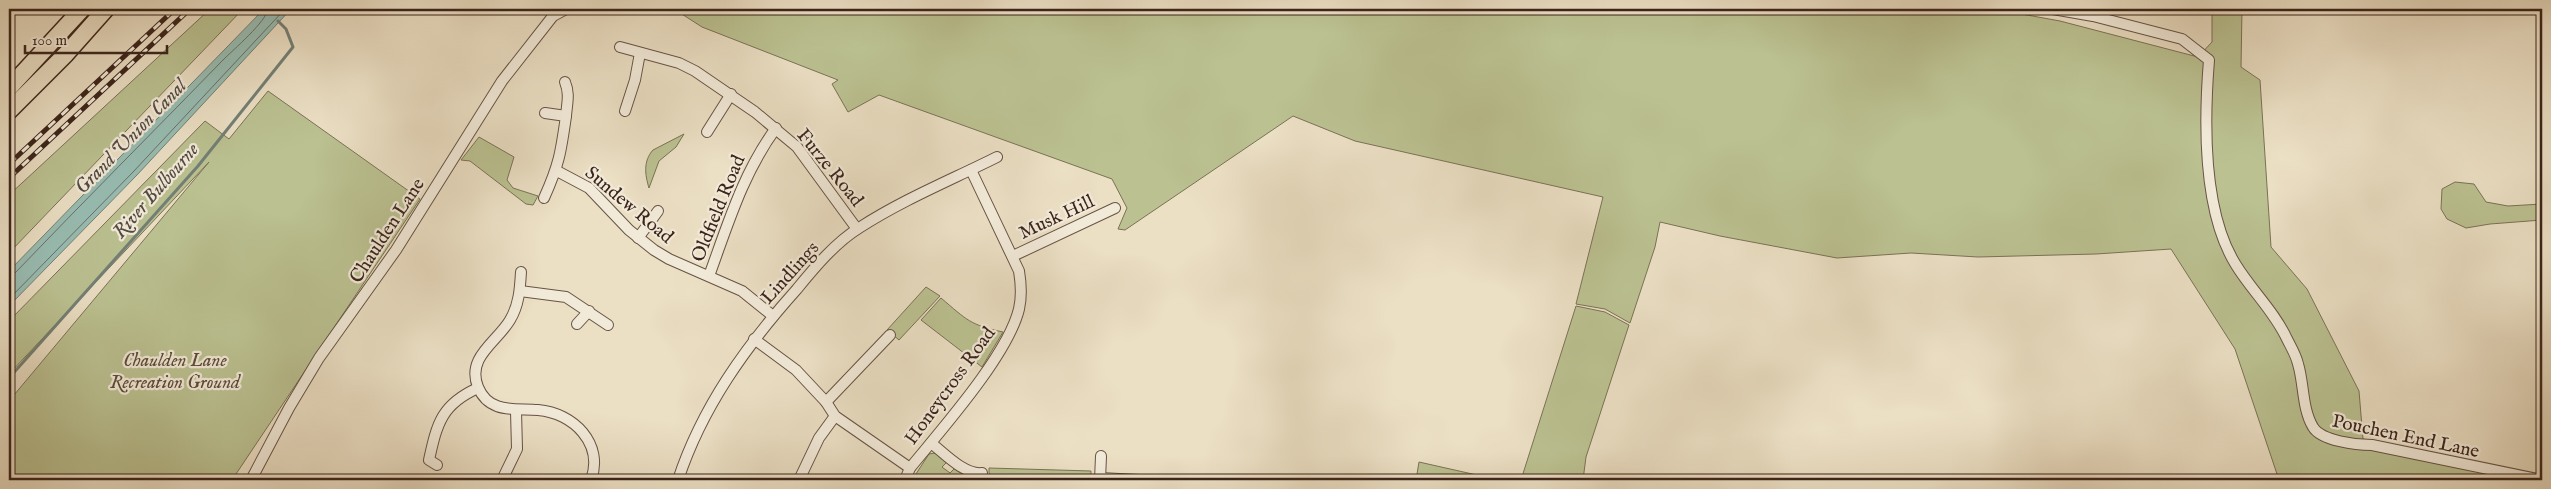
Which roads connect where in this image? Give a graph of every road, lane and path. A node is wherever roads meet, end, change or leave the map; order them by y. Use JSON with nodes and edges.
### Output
{"nodes":[{"id":1,"x":82,"y":9,"type":"edge"},
{"id":2,"x":106,"y":9,"type":"edge"},
{"id":3,"x":566,"y":9,"type":"edge"},
{"id":4,"x":2053,"y":9,"type":"edge"},
{"id":5,"x":620,"y":47,"type":"dead end"},
{"id":6,"x":640,"y":53,"type":"junction"},
{"id":7,"x":565,"y":82,"type":"dead end"},
{"id":8,"x":9,"y":88,"type":"edge"},
{"id":9,"x":731,"y":94,"type":"junction"},
{"id":10,"x":625,"y":111,"type":"dead end"},
{"id":11,"x":9,"y":112,"type":"edge"},
{"id":12,"x":545,"y":113,"type":"dead end"},
{"id":13,"x":566,"y":116,"type":"junction"},
{"id":14,"x":776,"y":128,"type":"junction"},
{"id":15,"x":707,"y":132,"type":"dead end"},
{"id":16,"x":997,"y":157,"type":"dead end"},
{"id":17,"x":971,"y":170,"type":"junction"},
{"id":18,"x":557,"y":171,"type":"junction"},
{"id":19,"x":544,"y":198,"type":"dead end"},
{"id":20,"x":1115,"y":208,"type":"dead end"},
{"id":21,"x":658,"y":211,"type":"dead end"},
{"id":22,"x":857,"y":229,"type":"junction"},
{"id":23,"x":638,"y":238,"type":"junction"},
{"id":24,"x":1013,"y":256,"type":"junction"},
{"id":25,"x":521,"y":272,"type":"dead end"},
{"id":26,"x":709,"y":276,"type":"junction"},
{"id":27,"x":520,"y":291,"type":"junction"},
{"id":28,"x":588,"y":311,"type":"junction"},
{"id":29,"x":773,"y":316,"type":"junction"},
{"id":30,"x":577,"y":324,"type":"dead end"},
{"id":31,"x":608,"y":325,"type":"dead end"},
{"id":32,"x":890,"y":335,"type":"dead end"},
{"id":33,"x":754,"y":339,"type":"junction"},
{"id":34,"x":478,"y":388,"type":"junction"},
{"id":35,"x":826,"y":402,"type":"junction"},
{"id":36,"x":516,"y":411,"type":"junction"},
{"id":37,"x":835,"y":416,"type":"junction"},
{"id":38,"x":931,"y":443,"type":"junction"},
{"id":39,"x":1101,"y":456,"type":"dead end"},
{"id":40,"x":437,"y":465,"type":"dead end"},
{"id":41,"x":910,"y":468,"type":"junction"},
{"id":42,"x":982,"y":473,"type":"dead end"},
{"id":43,"x":1100,"y":479,"type":"edge"},
{"id":44,"x":251,"y":480,"type":"edge"},
{"id":45,"x":502,"y":480,"type":"edge"},
{"id":46,"x":591,"y":480,"type":"edge"},
{"id":47,"x":678,"y":480,"type":"edge"},
{"id":48,"x":799,"y":480,"type":"edge"},
{"id":49,"x":904,"y":480,"type":"edge"},
{"id":50,"x":1139,"y":480,"type":"edge"},
{"id":51,"x":2542,"y":480,"type":"edge"}],
"edges":[{"from":1,"to":8,"type":"highway"},
{"from":2,"to":11,"type":"highway"},
{"from":3,"to":44,"type":"street","name":"Chaulden Lane"},
{"from":4,"to":51,"type":"street","name":"Pouchen End Lane"},
{"from":5,"to":6,"type":"street","name":"Furze Road"},
{"from":6,"to":9,"type":"street","name":"Furze Road"},
{"from":6,"to":10,"type":"street"},
{"from":7,"to":13,"type":"street","name":"Sundew Road"},
{"from":9,"to":14,"type":"street","name":"Furze Road"},
{"from":9,"to":15,"type":"street"},
{"from":12,"to":13,"type":"street"},
{"from":13,"to":18,"type":"street","name":"Sundew Road"},
{"from":14,"to":22,"type":"street","name":"Furze Road"},
{"from":14,"to":26,"type":"street","name":"Oldfield Road"},
{"from":16,"to":17,"type":"street","name":"Lindlings"},
{"from":17,"to":22,"type":"street","name":"Lindlings"},
{"from":17,"to":24,"type":"street","name":"Honeycross Road"},
{"from":18,"to":19,"type":"street","name":"Sundew Road"},
{"from":18,"to":23,"type":"street","name":"Sundew Road"},
{"from":20,"to":24,"type":"street","name":"Musk Hill"},
{"from":21,"to":23,"type":"street"},
{"from":22,"to":29,"type":"street","name":"Lindlings"},
{"from":23,"to":26,"type":"street","name":"Sundew Road"},
{"from":24,"to":38,"type":"street","name":"Honeycross Road"},
{"from":25,"to":27,"type":"street"},
{"from":26,"to":29,"type":"street","name":"Sundew Road"},
{"from":27,"to":28,"type":"street"},
{"from":27,"to":34,"type":"street"},
{"from":28,"to":30,"type":"street"},
{"from":28,"to":31,"type":"street"},
{"from":29,"to":33,"type":"street","name":"Lindlings"},
{"from":32,"to":35,"type":"street"},
{"from":33,"to":35,"type":"street"},
{"from":33,"to":47,"type":"street","name":"Lindlings"},
{"from":34,"to":36,"type":"street"},
{"from":34,"to":40,"type":"street"},
{"from":35,"to":37,"type":"street"},
{"from":36,"to":45,"type":"street"},
{"from":36,"to":46,"type":"street"},
{"from":37,"to":41,"type":"street"},
{"from":37,"to":48,"type":"street"},
{"from":38,"to":41,"type":"street","name":"Honeycross Road"},
{"from":38,"to":42,"type":"street"},
{"from":39,"to":43,"type":"street"},
{"from":41,"to":49,"type":"street","name":"Honeycross Road"},
{"from":43,"to":50,"type":"street"}]}
